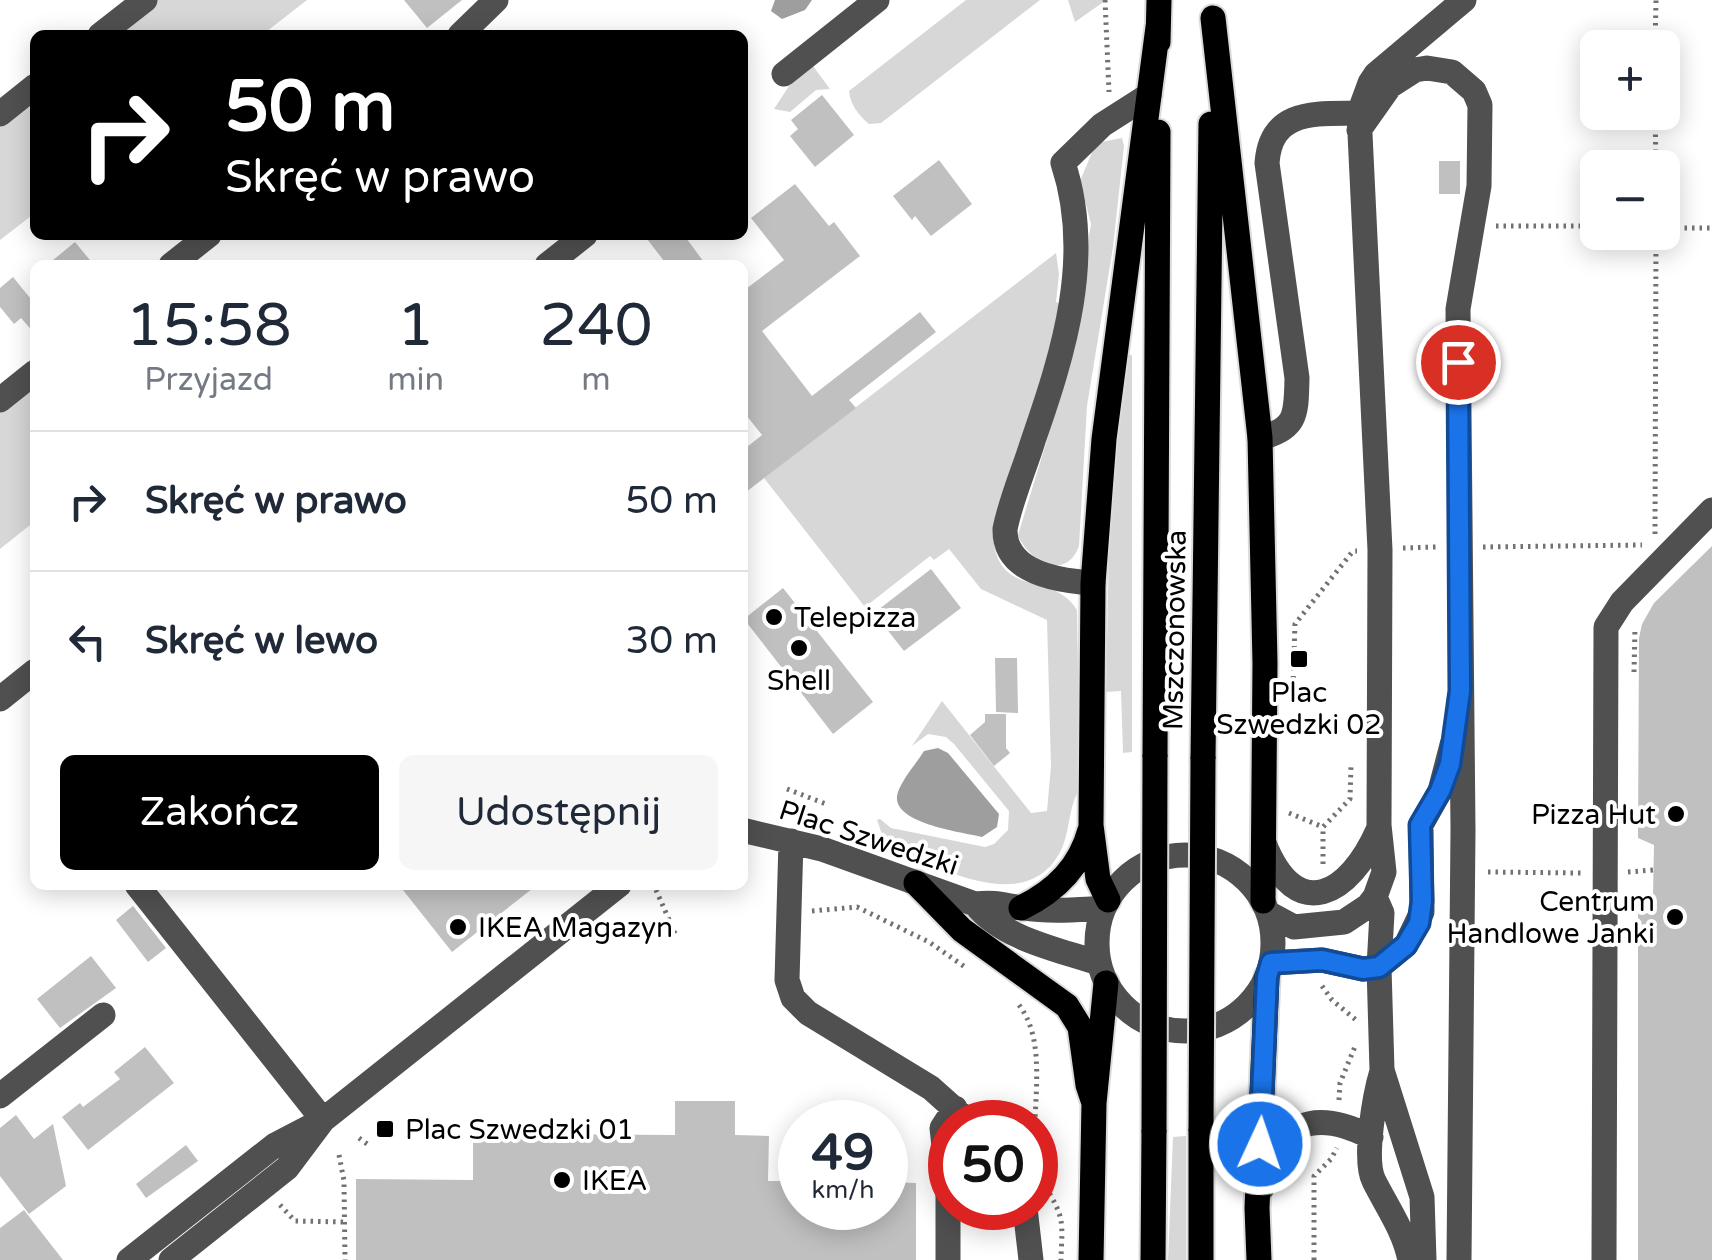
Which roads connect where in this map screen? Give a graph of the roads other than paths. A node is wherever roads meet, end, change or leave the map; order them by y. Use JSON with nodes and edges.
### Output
{"nodes":[{"id":1,"x":145,"y":0,"type":"edge"},
{"id":2,"x":496,"y":0,"type":"edge"},
{"id":3,"x":878,"y":0,"type":"edge"},
{"id":4,"x":1158,"y":0,"type":"edge"},
{"id":5,"x":1464,"y":0,"type":"edge"},
{"id":6,"x":1213,"y":9,"type":"edge"},
{"id":7,"x":1158,"y":27,"type":"junction"},
{"id":8,"x":106,"y":30,"type":"edge"},
{"id":9,"x":465,"y":30,"type":"edge"},
{"id":10,"x":784,"y":74,"type":"dead end"},
{"id":11,"x":30,"y":90,"type":"edge"},
{"id":12,"x":1149,"y":95,"type":"junction"},
{"id":13,"x":0,"y":114,"type":"edge"},
{"id":14,"x":1359,"y":122,"type":"junction"},
{"id":15,"x":203,"y":240,"type":"edge"},
{"id":16,"x":579,"y":240,"type":"edge"},
{"id":17,"x":177,"y":260,"type":"edge"},
{"id":18,"x":553,"y":260,"type":"edge"},
{"id":19,"x":30,"y":376,"type":"edge"},
{"id":20,"x":0,"y":400,"type":"edge"},
{"id":21,"x":1260,"y":438,"type":"junction"},
{"id":22,"x":1712,"y":510,"type":"edge"},
{"id":23,"x":1093,"y":583,"type":"junction"},
{"id":24,"x":30,"y":675,"type":"edge"},
{"id":25,"x":1460,"y":691,"type":"junction"},
{"id":26,"x":0,"y":699,"type":"edge"},
{"id":27,"x":1091,"y":825,"type":"junction"},
{"id":28,"x":1380,"y":825,"type":"junction"},
{"id":29,"x":748,"y":831,"type":"edge"},
{"id":30,"x":791,"y":841,"type":"junction"},
{"id":31,"x":1264,"y":844,"type":"junction"},
{"id":32,"x":916,"y":884,"type":"junction"},
{"id":33,"x":141,"y":890,"type":"edge"},
{"id":34,"x":613,"y":890,"type":"edge"},
{"id":35,"x":1375,"y":897,"type":"junction"},
{"id":36,"x":975,"y":904,"type":"junction"},
{"id":37,"x":1106,"y":904,"type":"junction"},
{"id":38,"x":1266,"y":907,"type":"junction"},
{"id":39,"x":1022,"y":908,"type":"junction"},
{"id":40,"x":1379,"y":967,"type":"junction"},
{"id":41,"x":1269,"y":970,"type":"junction"},
{"id":42,"x":1102,"y":973,"type":"junction"},
{"id":43,"x":103,"y":1015,"type":"dead end"},
{"id":44,"x":1382,"y":1070,"type":"junction"},
{"id":45,"x":0,"y":1096,"type":"edge"},
{"id":46,"x":945,"y":1100,"type":"edge"},
{"id":47,"x":1094,"y":1103,"type":"junction"},
{"id":48,"x":323,"y":1120,"type":"junction"},
{"id":49,"x":1371,"y":1137,"type":"junction"},
{"id":50,"x":1258,"y":1208,"type":"junction"},
{"id":51,"x":948,"y":1230,"type":"edge"},
{"id":52,"x":1030,"y":1230,"type":"edge"},
{"id":53,"x":129,"y":1260,"type":"edge"},
{"id":54,"x":172,"y":1260,"type":"edge"},
{"id":55,"x":948,"y":1260,"type":"edge"},
{"id":56,"x":1032,"y":1260,"type":"edge"},
{"id":57,"x":1091,"y":1260,"type":"edge"},
{"id":58,"x":1153,"y":1260,"type":"edge"},
{"id":59,"x":1201,"y":1260,"type":"edge"},
{"id":60,"x":1259,"y":1260,"type":"edge"},
{"id":61,"x":1410,"y":1260,"type":"edge"},
{"id":62,"x":1424,"y":1260,"type":"edge"},
{"id":63,"x":1458,"y":1260,"type":"edge"},
{"id":64,"x":1604,"y":1260,"type":"edge"}],
"edges":[{"from":1,"to":8,"type":"street"},
{"from":2,"to":9,"type":"street"},
{"from":3,"to":10,"type":"street"},
{"from":4,"to":7,"type":"main road","name":"Mszczonowska"},
{"from":5,"to":14,"type":"street"},
{"from":6,"to":21,"type":"main road"},
{"from":6,"to":59,"type":"main road","name":"Mszczonowska","bridge":true},
{"from":7,"to":12,"type":"main road"},
{"from":7,"to":58,"type":"main road","name":"Mszczonowska","bridge":true},
{"from":11,"to":13,"type":"street"},
{"from":12,"to":23,"type":"main road"},
{"from":12,"to":23,"type":"street"},
{"from":14,"to":21,"type":"street"},
{"from":14,"to":25,"type":"street"},
{"from":14,"to":28,"type":"street"},
{"from":15,"to":17,"type":"street"},
{"from":16,"to":18,"type":"street"},
{"from":19,"to":20,"type":"street"},
{"from":21,"to":31,"type":"main road"},
{"from":22,"to":64,"type":"street"},
{"from":23,"to":27,"type":"main road"},
{"from":24,"to":26,"type":"street"},
{"from":25,"to":40,"type":"street"},
{"from":25,"to":63,"type":"street"},
{"from":27,"to":37,"type":"main road"},
{"from":27,"to":39,"type":"main road"},
{"from":28,"to":31,"type":"street"},
{"from":28,"to":35,"type":"street"},
{"from":29,"to":30,"type":"street","name":"Plac Szwedzki"},
{"from":30,"to":32,"type":"street","name":"Plac Szwedzki"},
{"from":30,"to":46,"type":"street"},
{"from":31,"to":38,"type":"main road"},
{"from":32,"to":36,"type":"street","name":"Plac Szwedzki"},
{"from":32,"to":47,"type":"main road"},
{"from":33,"to":48,"type":"street"},
{"from":34,"to":48,"type":"street"},
{"from":35,"to":38,"type":"street"},
{"from":35,"to":40,"type":"street"},
{"from":36,"to":39,"type":"street"},
{"from":36,"to":42,"type":"street"},
{"from":37,"to":38,"type":"street"},
{"from":37,"to":39,"type":"street"},
{"from":37,"to":42,"type":"street"},
{"from":38,"to":41,"type":"street"},
{"from":40,"to":41,"type":"street"},
{"from":40,"to":44,"type":"street"},
{"from":41,"to":42,"type":"street"},
{"from":41,"to":50,"type":"main road"},
{"from":42,"to":47,"type":"main road"},
{"from":43,"to":45,"type":"street"},
{"from":44,"to":49,"type":"street"},
{"from":44,"to":62,"type":"street"},
{"from":47,"to":57,"type":"main road"},
{"from":48,"to":53,"type":"street"},
{"from":48,"to":54,"type":"street"},
{"from":49,"to":50,"type":"street"},
{"from":49,"to":61,"type":"street"},
{"from":50,"to":60,"type":"main road"},
{"from":51,"to":55,"type":"street"},
{"from":52,"to":56,"type":"street"}]}
